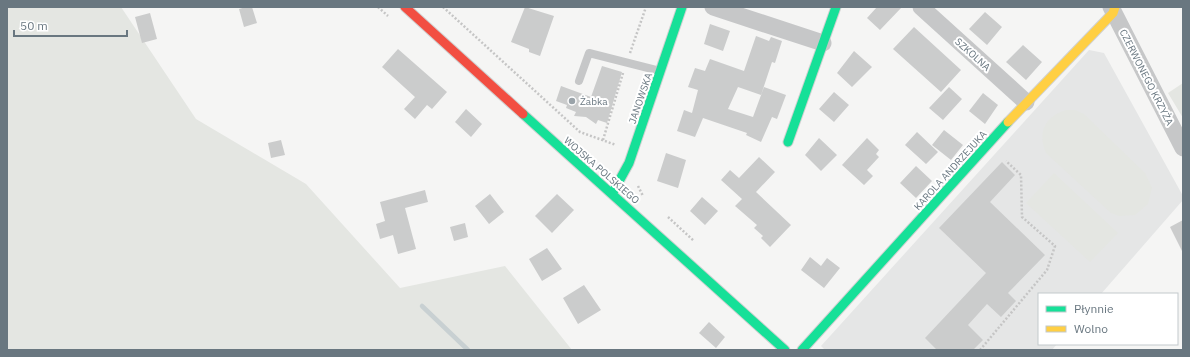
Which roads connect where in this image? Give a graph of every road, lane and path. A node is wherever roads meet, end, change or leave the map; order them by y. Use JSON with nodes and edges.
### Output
{"nodes":[{"id":1,"x":405,"y":7,"type":"edge"},
{"id":2,"x":443,"y":7,"type":"edge"},
{"id":3,"x":682,"y":7,"type":"edge"},
{"id":4,"x":713,"y":7,"type":"edge"},
{"id":5,"x":836,"y":7,"type":"edge"},
{"id":6,"x":921,"y":7,"type":"edge"},
{"id":7,"x":1113,"y":9,"type":"edge"},
{"id":8,"x":823,"y":44,"type":"junction"},
{"id":9,"x":660,"y":71,"type":"junction"},
{"id":10,"x":579,"y":81,"type":"dead end"},
{"id":11,"x":1026,"y":102,"type":"junction"},
{"id":12,"x":788,"y":142,"type":"dead end"},
{"id":13,"x":1183,"y":148,"type":"edge"},
{"id":14,"x":633,"y":151,"type":"junction"},
{"id":15,"x":1006,"y":161,"type":"dead end"},
{"id":16,"x":639,"y":179,"type":"dead end"},
{"id":17,"x":612,"y":194,"type":"junction"},
{"id":18,"x":645,"y":200,"type":"dead end"},
{"id":19,"x":785,"y":350,"type":"edge"},
{"id":20,"x":802,"y":350,"type":"edge"},
{"id":21,"x":980,"y":350,"type":"edge"}],
"edges":[{"from":1,"to":17,"type":"street","name":"WOJSKA POLSKIEGO"},
{"from":2,"to":14,"type":"path"},
{"from":3,"to":9,"type":"street","name":"JANOWSKA"},
{"from":4,"to":8,"type":"street"},
{"from":5,"to":8,"type":"street"},
{"from":6,"to":11,"type":"street","name":"SZKOLNA"},
{"from":7,"to":11,"type":"street","name":"KAROLA ANDRZEJUKA"},
{"from":7,"to":13,"type":"street","name":"CZERWONEGO KRZYŻA"},
{"from":8,"to":12,"type":"street"},
{"from":9,"to":10,"type":"lane"},
{"from":9,"to":14,"type":"street","name":"JANOWSKA"},
{"from":11,"to":20,"type":"street","name":"KAROLA ANDRZEJUKA"},
{"from":14,"to":17,"type":"street","name":"JANOWSKA"},
{"from":15,"to":21,"type":"path"},
{"from":16,"to":18,"type":"path"},
{"from":17,"to":19,"type":"street","name":"WOJSKA POLSKIEGO"}]}
